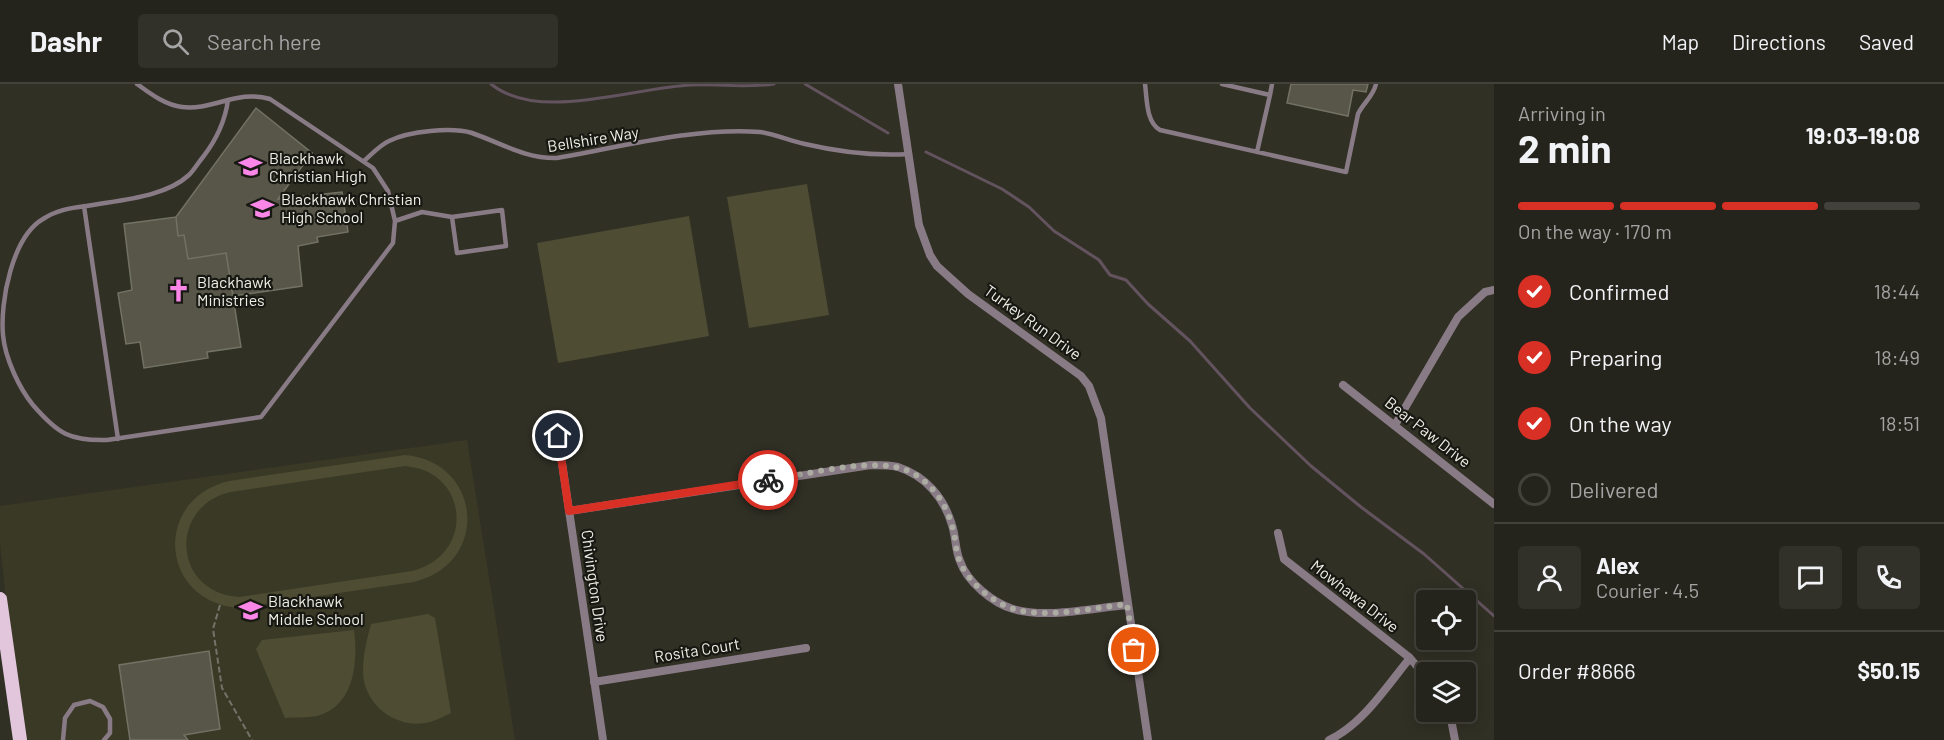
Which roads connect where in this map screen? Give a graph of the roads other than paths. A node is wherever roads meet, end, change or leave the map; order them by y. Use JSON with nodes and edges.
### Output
{"nodes":[{"id":1,"x":137,"y":84,"type":"edge"},
{"id":2,"x":898,"y":84,"type":"edge"},
{"id":3,"x":1145,"y":84,"type":"edge"},
{"id":4,"x":1222,"y":84,"type":"edge"},
{"id":5,"x":1272,"y":84,"type":"edge"},
{"id":6,"x":1376,"y":84,"type":"edge"},
{"id":7,"x":1270,"y":95,"type":"junction"},
{"id":8,"x":228,"y":100,"type":"junction"},
{"id":9,"x":1257,"y":152,"type":"junction"},
{"id":10,"x":909,"y":154,"type":"junction"},
{"id":11,"x":364,"y":161,"type":"junction"},
{"id":12,"x":84,"y":206,"type":"junction"},
{"id":13,"x":452,"y":217,"type":"junction"},
{"id":14,"x":395,"y":221,"type":"junction"},
{"id":15,"x":1494,"y":290,"type":"edge"},
{"id":16,"x":1,"y":335,"type":"edge"},
{"id":17,"x":1343,"y":385,"type":"dead end"},
{"id":18,"x":1395,"y":425,"type":"junction"},
{"id":19,"x":558,"y":436,"type":"dead end"},
{"id":20,"x":118,"y":439,"type":"junction"},
{"id":21,"x":1494,"y":504,"type":"edge"},
{"id":22,"x":569,"y":511,"type":"junction"},
{"id":23,"x":1278,"y":532,"type":"dead end"},
{"id":24,"x":0,"y":599,"type":"edge"},
{"id":25,"x":1127,"y":604,"type":"junction"},
{"id":26,"x":806,"y":648,"type":"dead end"},
{"id":27,"x":1410,"y":658,"type":"junction"},
{"id":28,"x":1416,"y":665,"type":"edge"},
{"id":29,"x":594,"y":682,"type":"junction"},
{"id":30,"x":1452,"y":722,"type":"edge"},
{"id":31,"x":20,"y":740,"type":"edge"},
{"id":32,"x":63,"y":740,"type":"edge"},
{"id":33,"x":104,"y":740,"type":"edge"},
{"id":34,"x":603,"y":740,"type":"edge"},
{"id":35,"x":1148,"y":740,"type":"edge"},
{"id":36,"x":1329,"y":740,"type":"edge"},
{"id":37,"x":1455,"y":740,"type":"edge"}],
"edges":[{"from":1,"to":8,"type":"lane"},
{"from":2,"to":10,"type":"street","name":"Turkey Run Drive"},
{"from":3,"to":9,"type":"lane"},
{"from":4,"to":7,"type":"lane"},
{"from":5,"to":7,"type":"lane"},
{"from":6,"to":9,"type":"lane"},
{"from":7,"to":9,"type":"lane"},
{"from":8,"to":11,"type":"lane"},
{"from":8,"to":12,"type":"lane"},
{"from":10,"to":11,"type":"lane","name":"Bellshire Way"},
{"from":10,"to":25,"type":"street","name":"Turkey Run Drive"},
{"from":11,"to":14,"type":"lane"},
{"from":12,"to":16,"type":"lane"},
{"from":12,"to":20,"type":"lane"},
{"from":13,"to":13,"type":"lane"},
{"from":13,"to":14,"type":"lane"},
{"from":14,"to":20,"type":"lane"},
{"from":15,"to":18,"type":"street"},
{"from":16,"to":20,"type":"lane"},
{"from":17,"to":18,"type":"street","name":"Bear Paw Drive"},
{"from":18,"to":21,"type":"street","name":"Bear Paw Drive"},
{"from":19,"to":22,"type":"street","name":"Chivington Drive"},
{"from":22,"to":25,"type":"street"},
{"from":22,"to":29,"type":"street","name":"Chivington Drive"},
{"from":23,"to":27,"type":"street","name":"Mowhawa Drive"},
{"from":24,"to":31,"type":"main road"},
{"from":25,"to":35,"type":"street","name":"Turkey Run Drive"},
{"from":26,"to":29,"type":"street","name":"Rosita Court"},
{"from":27,"to":28,"type":"street","name":"Mowhawa Drive"},
{"from":27,"to":36,"type":"street"},
{"from":29,"to":34,"type":"street","name":"Chivington Drive"},
{"from":30,"to":37,"type":"street"},
{"from":32,"to":33,"type":"lane"}]}
